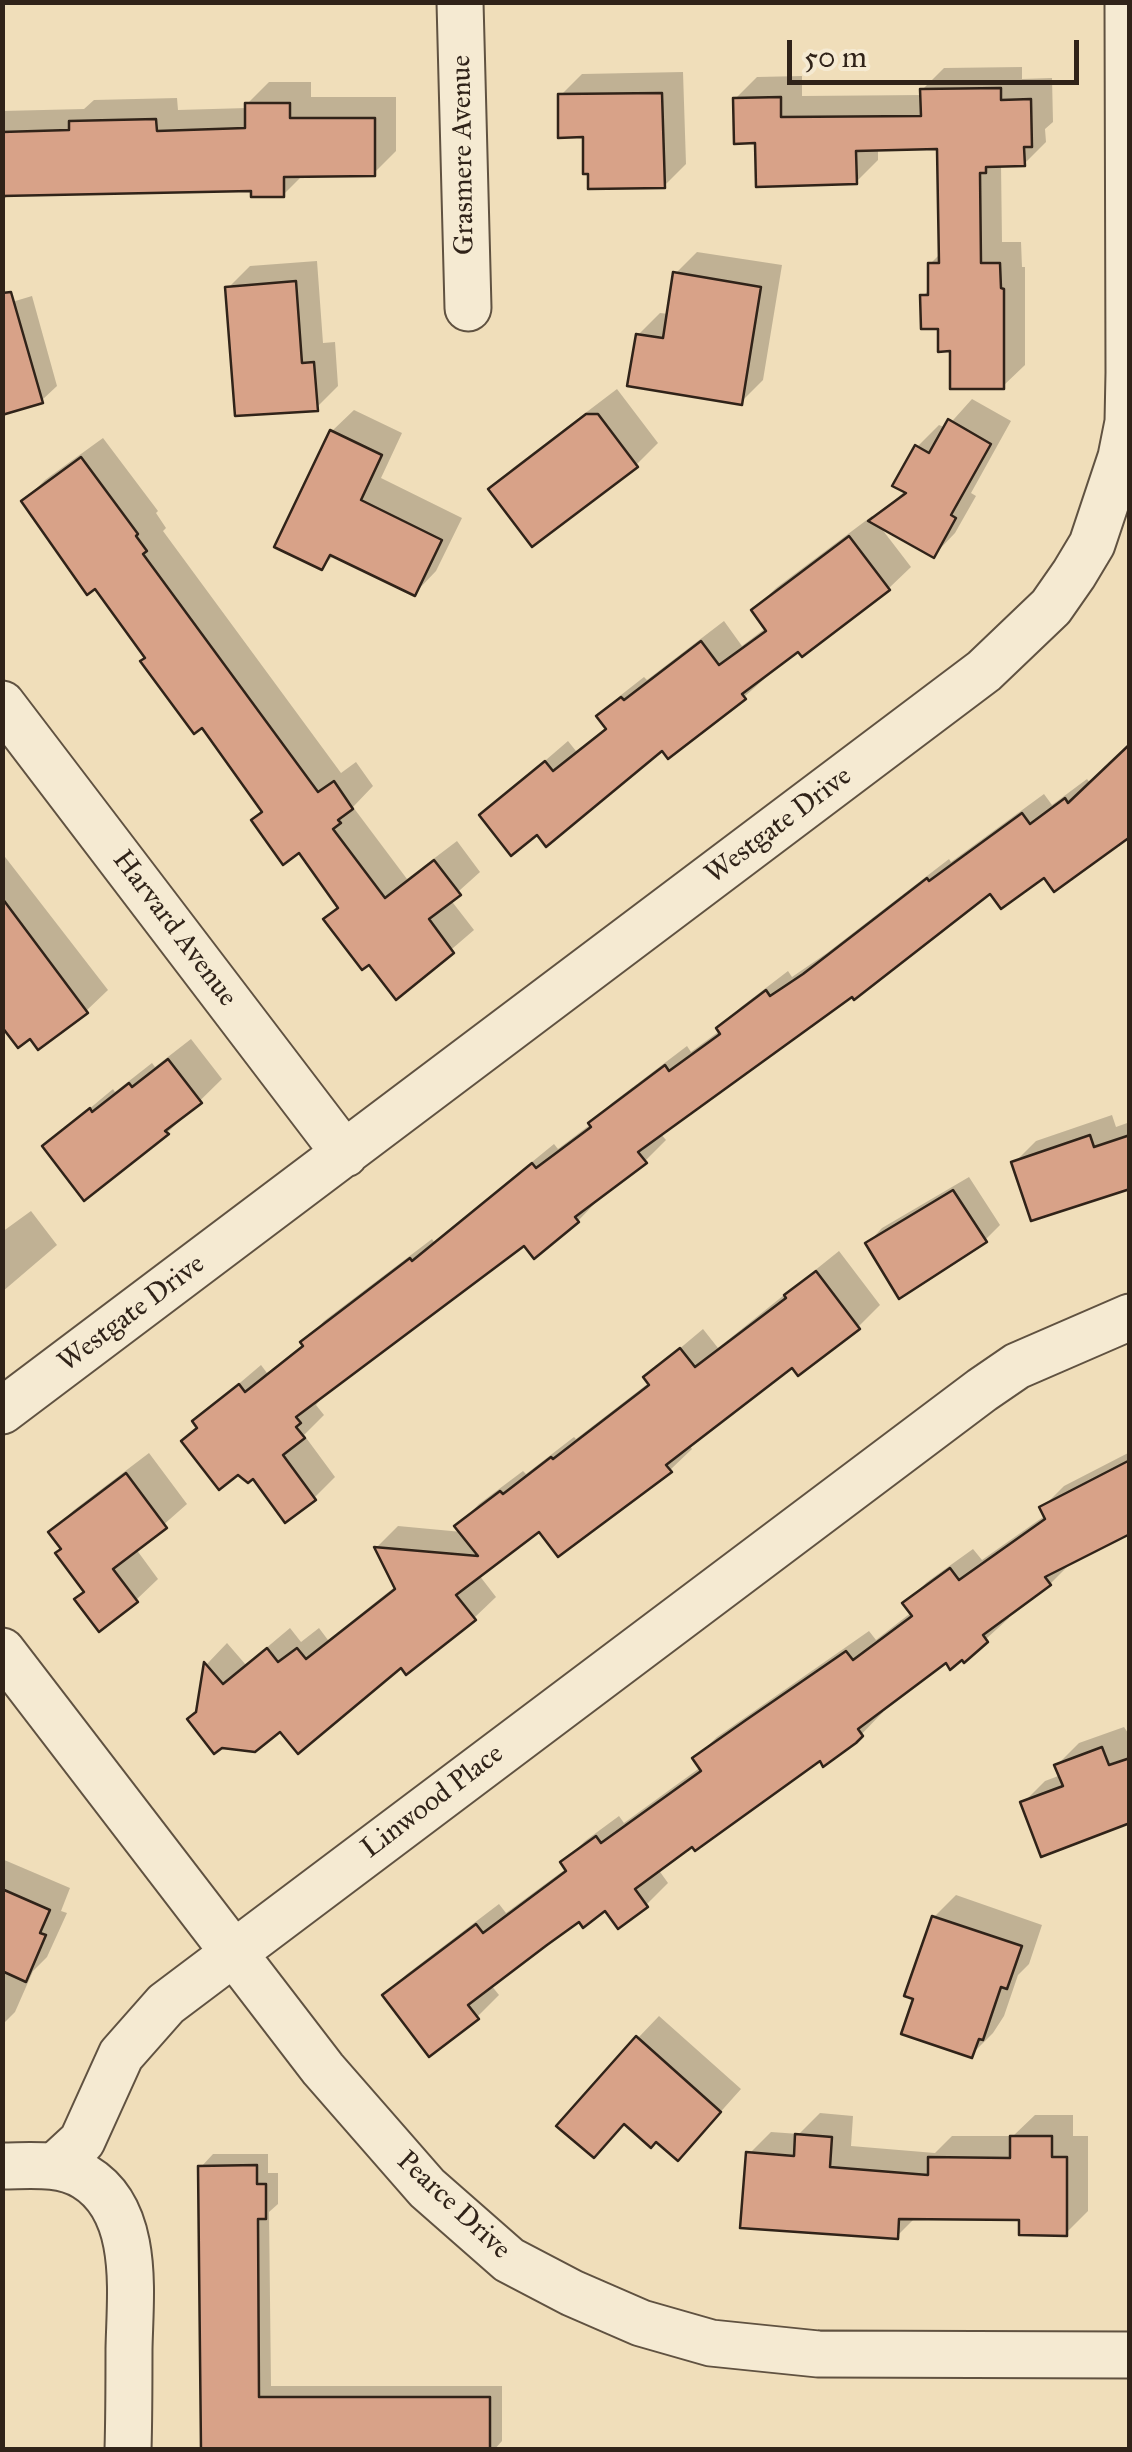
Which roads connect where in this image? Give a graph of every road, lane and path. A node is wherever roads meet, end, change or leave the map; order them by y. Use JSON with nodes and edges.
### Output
{"nodes":[{"id":1,"x":460,"y":2,"type":"edge"},
{"id":2,"x":1128,"y":2,"type":"edge"},
{"id":3,"x":468,"y":308,"type":"dead end"},
{"id":4,"x":2,"y":704,"type":"edge"},
{"id":5,"x":345,"y":1154,"type":"junction"},
{"id":6,"x":1130,"y":1317,"type":"edge"},
{"id":7,"x":2,"y":1411,"type":"edge"},
{"id":8,"x":2,"y":1650,"type":"edge"},
{"id":9,"x":232,"y":1954,"type":"junction"},
{"id":10,"x":2,"y":2166,"type":"edge"},
{"id":11,"x":56,"y":2166,"type":"junction"},
{"id":12,"x":1130,"y":2355,"type":"edge"},
{"id":13,"x":128,"y":2450,"type":"edge"}],
"edges":[{"from":1,"to":3,"type":"street","name":"Grasmere Avenue"},
{"from":2,"to":5,"type":"street","name":"Westgate Drive"},
{"from":4,"to":5,"type":"street","name":"Harvard Avenue"},
{"from":5,"to":7,"type":"street","name":"Westgate Drive"},
{"from":6,"to":9,"type":"street","name":"Linwood Place"},
{"from":8,"to":9,"type":"street","name":"Pearce Drive"},
{"from":9,"to":11,"type":"street","name":"Linwood Place"},
{"from":9,"to":12,"type":"street","name":"Pearce Drive"},
{"from":10,"to":11,"type":"street"},
{"from":11,"to":13,"type":"street"}]}
